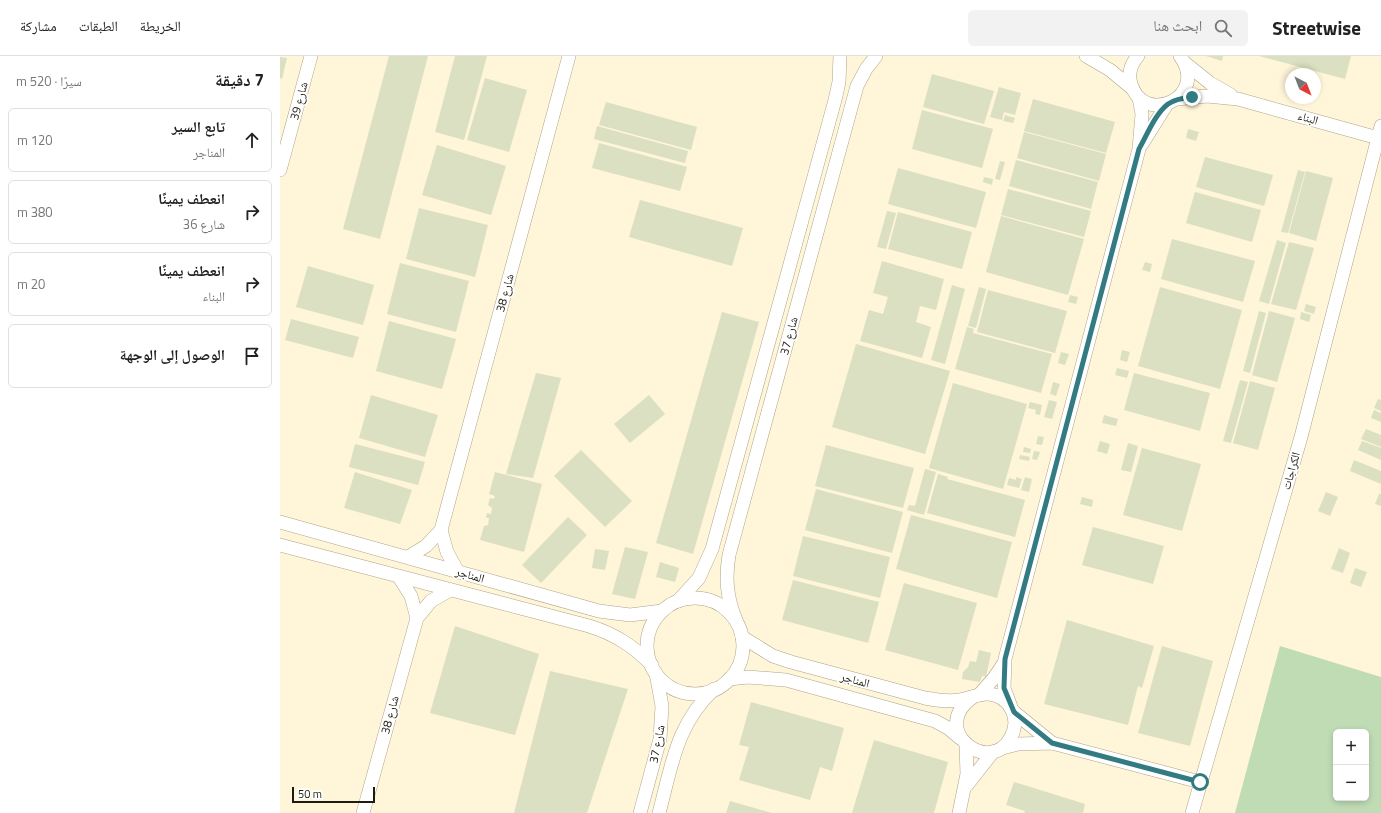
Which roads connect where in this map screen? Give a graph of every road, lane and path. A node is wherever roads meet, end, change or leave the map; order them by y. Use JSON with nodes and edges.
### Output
{"nodes":[{"id":1,"x":311,"y":56,"type":"edge"},
{"id":2,"x":569,"y":56,"type":"edge"},
{"id":3,"x":840,"y":56,"type":"edge"},
{"id":4,"x":876,"y":56,"type":"edge"},
{"id":5,"x":1086,"y":56,"type":"edge"},
{"id":6,"x":1138,"y":56,"type":"edge"},
{"id":7,"x":1183,"y":59,"type":"edge"},
{"id":8,"x":1136,"y":94,"type":"junction"},
{"id":9,"x":1238,"y":99,"type":"junction"},
{"id":10,"x":1172,"y":102,"type":"junction"},
{"id":11,"x":1379,"y":132,"type":"edge"},
{"id":12,"x":1139,"y":149,"type":"junction"},
{"id":13,"x":280,"y":170,"type":"edge"},
{"id":14,"x":280,"y":522,"type":"edge"},
{"id":15,"x":441,"y":530,"type":"junction"},
{"id":16,"x":280,"y":545,"type":"edge"},
{"id":17,"x":408,"y":558,"type":"junction"},
{"id":18,"x":458,"y":572,"type":"junction"},
{"id":19,"x":399,"y":576,"type":"junction"},
{"id":20,"x":450,"y":590,"type":"junction"},
{"id":21,"x":678,"y":601,"type":"junction"},
{"id":22,"x":662,"y":611,"type":"junction"},
{"id":23,"x":417,"y":618,"type":"junction"},
{"id":24,"x":736,"y":620,"type":"junction"},
{"id":25,"x":742,"y":637,"type":"junction"},
{"id":26,"x":1005,"y":659,"type":"junction"},
{"id":27,"x":654,"y":669,"type":"junction"},
{"id":28,"x":729,"y":679,"type":"junction"},
{"id":29,"x":714,"y":690,"type":"junction"},
{"id":30,"x":976,"y":696,"type":"junction"},
{"id":31,"x":1012,"y":710,"type":"junction"},
{"id":32,"x":963,"y":741,"type":"junction"},
{"id":33,"x":1052,"y":743,"type":"junction"},
{"id":34,"x":998,"y":750,"type":"junction"},
{"id":35,"x":1200,"y":782,"type":"junction"},
{"id":36,"x":965,"y":789,"type":"junction"},
{"id":37,"x":363,"y":813,"type":"edge"},
{"id":38,"x":640,"y":813,"type":"edge"},
{"id":39,"x":659,"y":813,"type":"edge"},
{"id":40,"x":959,"y":813,"type":"edge"},
{"id":41,"x":1192,"y":813,"type":"edge"}],
"edges":[{"from":1,"to":13,"type":"street","name":"شارع 39"},
{"from":2,"to":15,"type":"street","name":"شارع 38"},
{"from":3,"to":21,"type":"street","name":"شارع 37"},
{"from":4,"to":24,"type":"street","name":"شارع 37"},
{"from":5,"to":8,"type":"street"},
{"from":6,"to":8,"type":"street"},
{"from":7,"to":9,"type":"street","name":"البناء"},
{"from":7,"to":10,"type":"street"},
{"from":8,"to":10,"type":"street","name":"البناء"},
{"from":8,"to":12,"type":"street"},
{"from":9,"to":10,"type":"street","name":"البناء"},
{"from":9,"to":11,"type":"street","name":"البناء"},
{"from":10,"to":12,"type":"street"},
{"from":11,"to":35,"type":"street","name":"الكراجات"},
{"from":12,"to":26,"type":"street"},
{"from":14,"to":17,"type":"street","name":"المناجر"},
{"from":15,"to":17,"type":"street","name":"شارع 38"},
{"from":15,"to":18,"type":"street","name":"شارع 38"},
{"from":16,"to":19,"type":"street","name":"المناجر"},
{"from":17,"to":18,"type":"street","name":"المناجر"},
{"from":18,"to":22,"type":"street","name":"المناجر"},
{"from":19,"to":20,"type":"street","name":"المناجر"},
{"from":19,"to":23,"type":"street"},
{"from":20,"to":23,"type":"street","name":"شارع 38"},
{"from":20,"to":27,"type":"street","name":"المناجر"},
{"from":21,"to":22,"type":"street"},
{"from":21,"to":24,"type":"street"},
{"from":22,"to":27,"type":"street"},
{"from":23,"to":37,"type":"street","name":"شارع 38"},
{"from":24,"to":25,"type":"street"},
{"from":25,"to":28,"type":"street"},
{"from":25,"to":30,"type":"street","name":"المناجر"},
{"from":26,"to":30,"type":"street"},
{"from":26,"to":31,"type":"street"},
{"from":27,"to":29,"type":"street"},
{"from":27,"to":38,"type":"street","name":"شارع 37"},
{"from":28,"to":29,"type":"street"},
{"from":28,"to":32,"type":"street","name":"المناجر"},
{"from":29,"to":39,"type":"street","name":"شارع 37"},
{"from":30,"to":31,"type":"street"},
{"from":30,"to":32,"type":"street"},
{"from":31,"to":33,"type":"street"},
{"from":31,"to":34,"type":"street"},
{"from":32,"to":34,"type":"street"},
{"from":32,"to":36,"type":"street"},
{"from":33,"to":34,"type":"street"},
{"from":33,"to":35,"type":"street"},
{"from":34,"to":36,"type":"street"},
{"from":35,"to":41,"type":"street","name":"الكراجات"},
{"from":36,"to":40,"type":"street"}]}
